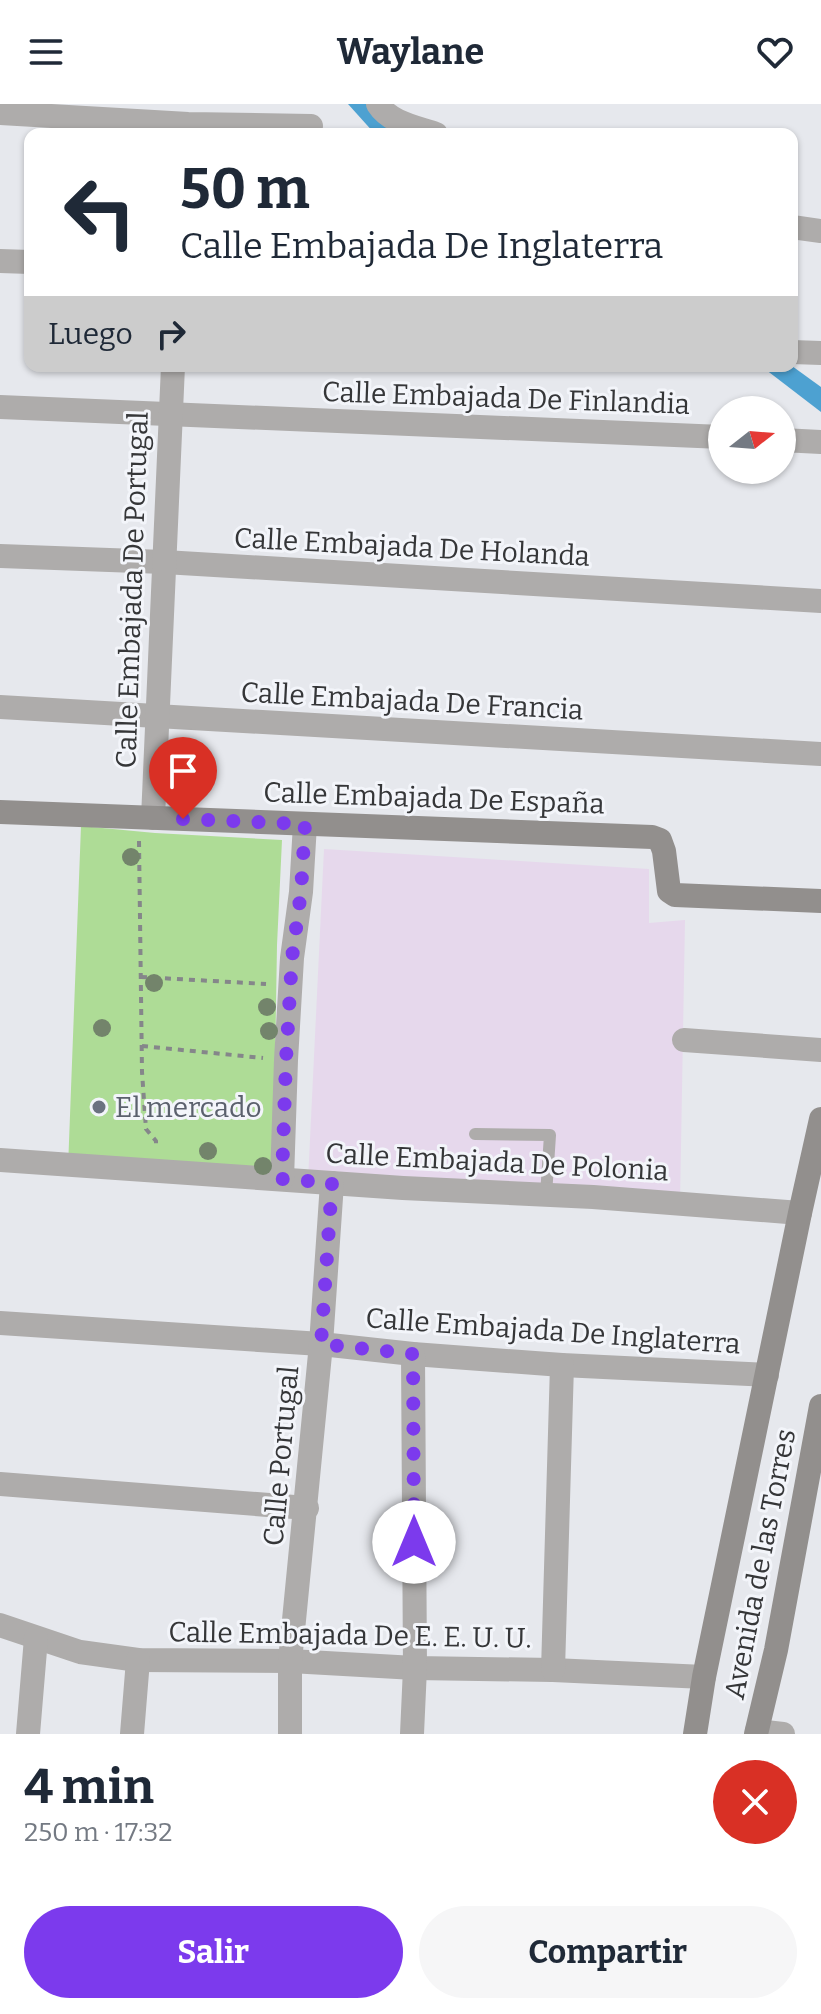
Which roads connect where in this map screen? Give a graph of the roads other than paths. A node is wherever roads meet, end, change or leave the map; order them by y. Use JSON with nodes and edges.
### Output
{"nodes":[{"id":1,"x":379,"y":106,"type":"edge"},
{"id":2,"x":0,"y":113,"type":"edge"},
{"id":3,"x":188,"y":121,"type":"edge"},
{"id":4,"x":311,"y":126,"type":"dead end"},
{"id":5,"x":419,"y":128,"type":"edge"},
{"id":6,"x":798,"y":228,"type":"edge"},
{"id":7,"x":821,"y":231,"type":"edge"},
{"id":8,"x":0,"y":261,"type":"edge"},
{"id":9,"x":24,"y":262,"type":"edge"},
{"id":10,"x":798,"y":352,"type":"edge"},
{"id":11,"x":821,"y":353,"type":"edge"},
{"id":12,"x":173,"y":372,"type":"edge"},
{"id":13,"x":0,"y":407,"type":"edge"},
{"id":14,"x":169,"y":415,"type":"junction"},
{"id":15,"x":708,"y":436,"type":"edge"},
{"id":16,"x":796,"y":441,"type":"edge"},
{"id":17,"x":821,"y":442,"type":"edge"},
{"id":18,"x":0,"y":556,"type":"edge"},
{"id":19,"x":164,"y":562,"type":"junction"},
{"id":20,"x":821,"y":601,"type":"edge"},
{"id":21,"x":0,"y":707,"type":"edge"},
{"id":22,"x":156,"y":716,"type":"junction"},
{"id":23,"x":821,"y":754,"type":"edge"},
{"id":24,"x":0,"y":812,"type":"edge"},
{"id":25,"x":146,"y":818,"type":"junction"},
{"id":26,"x":305,"y":824,"type":"junction"},
{"id":27,"x":821,"y":901,"type":"edge"},
{"id":28,"x":684,"y":1040,"type":"dead end"},
{"id":29,"x":821,"y":1050,"type":"edge"},
{"id":30,"x":821,"y":1119,"type":"edge"},
{"id":31,"x":475,"y":1134,"type":"dead end"},
{"id":32,"x":0,"y":1160,"type":"edge"},
{"id":33,"x":282,"y":1179,"type":"junction"},
{"id":34,"x":332,"y":1183,"type":"junction"},
{"id":35,"x":546,"y":1195,"type":"junction"},
{"id":36,"x":800,"y":1213,"type":"junction"},
{"id":37,"x":0,"y":1323,"type":"edge"},
{"id":38,"x":321,"y":1344,"type":"junction"},
{"id":39,"x":413,"y":1354,"type":"junction"},
{"id":40,"x":562,"y":1365,"type":"junction"},
{"id":41,"x":767,"y":1375,"type":"junction"},
{"id":42,"x":821,"y":1406,"type":"edge"},
{"id":43,"x":0,"y":1484,"type":"edge"},
{"id":44,"x":307,"y":1508,"type":"junction"},
{"id":45,"x":0,"y":1625,"type":"edge"},
{"id":46,"x":36,"y":1638,"type":"junction"},
{"id":47,"x":138,"y":1660,"type":"junction"},
{"id":48,"x":290,"y":1661,"type":"junction"},
{"id":49,"x":415,"y":1668,"type":"junction"},
{"id":50,"x":553,"y":1670,"type":"junction"},
{"id":51,"x":704,"y":1677,"type":"junction"},
{"id":52,"x":757,"y":1733,"type":"edge"},
{"id":53,"x":28,"y":1734,"type":"edge"},
{"id":54,"x":132,"y":1734,"type":"edge"},
{"id":55,"x":290,"y":1734,"type":"edge"},
{"id":56,"x":412,"y":1734,"type":"edge"},
{"id":57,"x":695,"y":1734,"type":"edge"},
{"id":58,"x":783,"y":1734,"type":"edge"}],
"edges":[{"from":1,"to":5,"type":"street"},
{"from":2,"to":3,"type":"street"},
{"from":3,"to":4,"type":"street"},
{"from":6,"to":7,"type":"street"},
{"from":8,"to":9,"type":"street"},
{"from":10,"to":11,"type":"street"},
{"from":12,"to":14,"type":"street","name":"Calle Embajada De Portugal"},
{"from":13,"to":14,"type":"street","name":"Calle Embajada De Finlandia"},
{"from":14,"to":15,"type":"street","name":"Calle Embajada De Finlandia"},
{"from":14,"to":19,"type":"street","name":"Calle Embajada De Portugal"},
{"from":16,"to":17,"type":"street"},
{"from":18,"to":19,"type":"street","name":"Calle Embajada De Holanda"},
{"from":19,"to":20,"type":"street","name":"Calle Embajada De Holanda"},
{"from":19,"to":22,"type":"street","name":"Calle Embajada De Portugal"},
{"from":21,"to":22,"type":"street","name":"Calle Embajada De Francia"},
{"from":22,"to":23,"type":"street","name":"Calle Embajada De Francia"},
{"from":22,"to":25,"type":"street","name":"Calle Embajada De Portugal"},
{"from":24,"to":25,"type":"main road","name":"Calle Embajada De España"},
{"from":25,"to":26,"type":"main road","name":"Calle Embajada De España"},
{"from":26,"to":27,"type":"main road","name":"Calle Embajada De España"},
{"from":26,"to":33,"type":"street"},
{"from":28,"to":29,"type":"street"},
{"from":30,"to":36,"type":"main road"},
{"from":31,"to":35,"type":"lane"},
{"from":32,"to":33,"type":"street","name":"Calle Embajada De Polonia"},
{"from":33,"to":34,"type":"street","name":"Calle Embajada De Polonia"},
{"from":34,"to":35,"type":"street","name":"Calle Embajada De Polonia"},
{"from":34,"to":38,"type":"street","name":"Calle Portugal"},
{"from":35,"to":36,"type":"street","name":"Calle Embajada De Polonia"},
{"from":36,"to":41,"type":"main road"},
{"from":37,"to":38,"type":"street","name":"Calle Embajada De Inglaterra"},
{"from":38,"to":39,"type":"street","name":"Calle Embajada De Inglaterra"},
{"from":38,"to":44,"type":"street","name":"Calle Portugal"},
{"from":39,"to":40,"type":"street","name":"Calle Embajada De Inglaterra"},
{"from":39,"to":49,"type":"street"},
{"from":40,"to":41,"type":"street","name":"Calle Embajada De Inglaterra"},
{"from":40,"to":50,"type":"street"},
{"from":41,"to":51,"type":"main road"},
{"from":42,"to":52,"type":"main road","name":"Avenida de las Torres"},
{"from":43,"to":44,"type":"street"},
{"from":44,"to":48,"type":"street","name":"Calle Portugal"},
{"from":45,"to":46,"type":"street","name":"Calle Embajada De E. E. U. U."},
{"from":46,"to":47,"type":"street","name":"Calle Embajada De E. E. U. U."},
{"from":46,"to":53,"type":"street"},
{"from":47,"to":48,"type":"street","name":"Calle Embajada De E. E. U. U."},
{"from":47,"to":54,"type":"street"},
{"from":48,"to":49,"type":"street","name":"Calle Embajada De E. E. U. U."},
{"from":48,"to":55,"type":"street","name":"Calle Portugal"},
{"from":49,"to":50,"type":"street","name":"Calle Embajada De E. E. U. U."},
{"from":49,"to":56,"type":"street"},
{"from":50,"to":51,"type":"street","name":"Calle Embajada De E. E. U. U."},
{"from":51,"to":57,"type":"main road"},
{"from":52,"to":58,"type":"street"}]}
